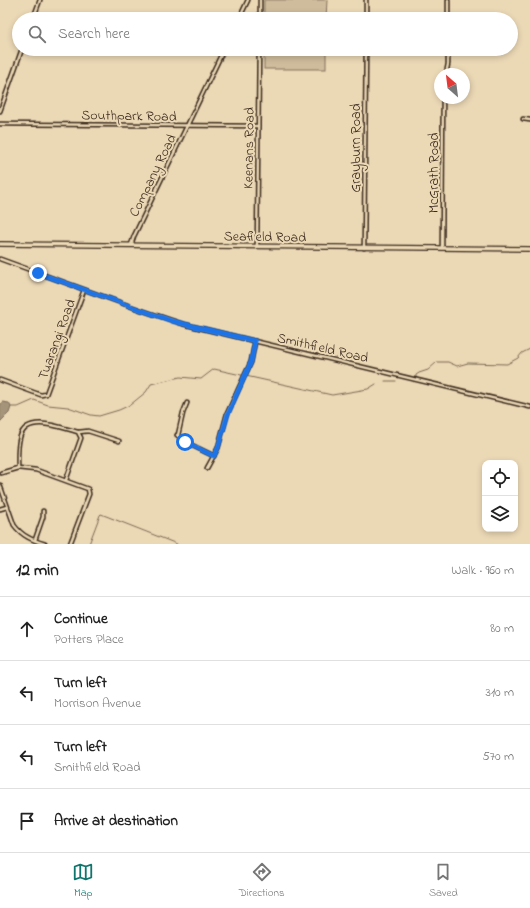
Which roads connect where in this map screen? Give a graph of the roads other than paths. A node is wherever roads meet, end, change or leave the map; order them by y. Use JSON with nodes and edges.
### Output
{"nodes":[{"id":1,"x":40,"y":0,"type":"edge"},
{"id":2,"x":248,"y":0,"type":"edge"},
{"id":3,"x":260,"y":0,"type":"edge"},
{"id":4,"x":366,"y":0,"type":"edge"},
{"id":5,"x":448,"y":0,"type":"edge"},
{"id":6,"x":36,"y":12,"type":"edge"},
{"id":7,"x":242,"y":12,"type":"edge"},
{"id":8,"x":260,"y":12,"type":"edge"},
{"id":9,"x":366,"y":12,"type":"edge"},
{"id":10,"x":448,"y":12,"type":"edge"},
{"id":11,"x":20,"y":56,"type":"edge"},
{"id":12,"x":221,"y":56,"type":"edge"},
{"id":13,"x":259,"y":56,"type":"edge"},
{"id":14,"x":366,"y":56,"type":"edge"},
{"id":15,"x":448,"y":56,"type":"edge"},
{"id":16,"x":447,"y":68,"type":"edge"},
{"id":17,"x":444,"y":104,"type":"edge"},
{"id":18,"x":0,"y":111,"type":"edge"},
{"id":19,"x":523,"y":119,"type":"dead end"},
{"id":20,"x":530,"y":120,"type":"edge"},
{"id":21,"x":0,"y":124,"type":"edge"},
{"id":22,"x":187,"y":126,"type":"junction"},
{"id":23,"x":258,"y":126,"type":"junction"},
{"id":24,"x":0,"y":244,"type":"edge"},
{"id":25,"x":131,"y":246,"type":"junction"},
{"id":26,"x":257,"y":247,"type":"junction"},
{"id":27,"x":364,"y":248,"type":"junction"},
{"id":28,"x":442,"y":248,"type":"junction"},
{"id":29,"x":530,"y":249,"type":"edge"},
{"id":30,"x":0,"y":259,"type":"edge"},
{"id":31,"x":84,"y":290,"type":"junction"},
{"id":32,"x":255,"y":341,"type":"junction"},
{"id":33,"x":0,"y":380,"type":"edge"},
{"id":34,"x":187,"y":403,"type":"dead end"},
{"id":35,"x":530,"y":407,"type":"edge"},
{"id":36,"x":78,"y":432,"type":"junction"},
{"id":37,"x":119,"y":441,"type":"dead end"},
{"id":38,"x":214,"y":456,"type":"junction"},
{"id":39,"x":18,"y":468,"type":"junction"},
{"id":40,"x":207,"y":468,"type":"dead end"},
{"id":41,"x":0,"y":474,"type":"edge"},
{"id":42,"x":66,"y":480,"type":"junction"},
{"id":43,"x":0,"y":485,"type":"edge"},
{"id":44,"x":7,"y":506,"type":"junction"},
{"id":45,"x":0,"y":509,"type":"edge"},
{"id":46,"x":43,"y":511,"type":"dead end"},
{"id":47,"x":35,"y":540,"type":"junction"},
{"id":48,"x":45,"y":544,"type":"edge"},
{"id":49,"x":70,"y":544,"type":"edge"}],
"edges":[{"from":1,"to":6,"type":"street"},
{"from":2,"to":7,"type":"street"},
{"from":3,"to":8,"type":"street"},
{"from":4,"to":9,"type":"street"},
{"from":5,"to":10,"type":"street"},
{"from":11,"to":18,"type":"street"},
{"from":12,"to":22,"type":"street","name":"Company Road"},
{"from":13,"to":23,"type":"street","name":"Keenans Road"},
{"from":14,"to":27,"type":"street","name":"Grayburn Road"},
{"from":15,"to":16,"type":"street"},
{"from":17,"to":28,"type":"street","name":"McGrath Road"},
{"from":19,"to":20,"type":"street"},
{"from":21,"to":22,"type":"street","name":"Southpark Road"},
{"from":22,"to":23,"type":"street","name":"Southpark Road"},
{"from":22,"to":25,"type":"street","name":"Company Road"},
{"from":23,"to":26,"type":"street","name":"Keenans Road"},
{"from":24,"to":25,"type":"street","name":"Seafield Road"},
{"from":25,"to":26,"type":"street","name":"Seafield Road"},
{"from":26,"to":27,"type":"street","name":"Seafield Road"},
{"from":27,"to":28,"type":"street","name":"Seafield Road"},
{"from":28,"to":29,"type":"street","name":"Seafield Road"},
{"from":30,"to":31,"type":"street","name":"Smithfield Road"},
{"from":31,"to":32,"type":"street","name":"Smithfield Road"},
{"from":31,"to":33,"type":"street","name":"Tuarangi Road"},
{"from":32,"to":35,"type":"street","name":"Smithfield Road"},
{"from":32,"to":38,"type":"street"},
{"from":34,"to":38,"type":"street"},
{"from":36,"to":37,"type":"street"},
{"from":36,"to":39,"type":"street"},
{"from":36,"to":42,"type":"street"},
{"from":38,"to":40,"type":"street"},
{"from":39,"to":41,"type":"street"},
{"from":39,"to":42,"type":"street"},
{"from":42,"to":49,"type":"street"},
{"from":43,"to":44,"type":"street"},
{"from":44,"to":45,"type":"street"},
{"from":44,"to":47,"type":"street"},
{"from":46,"to":47,"type":"street"},
{"from":47,"to":48,"type":"street"}]}
